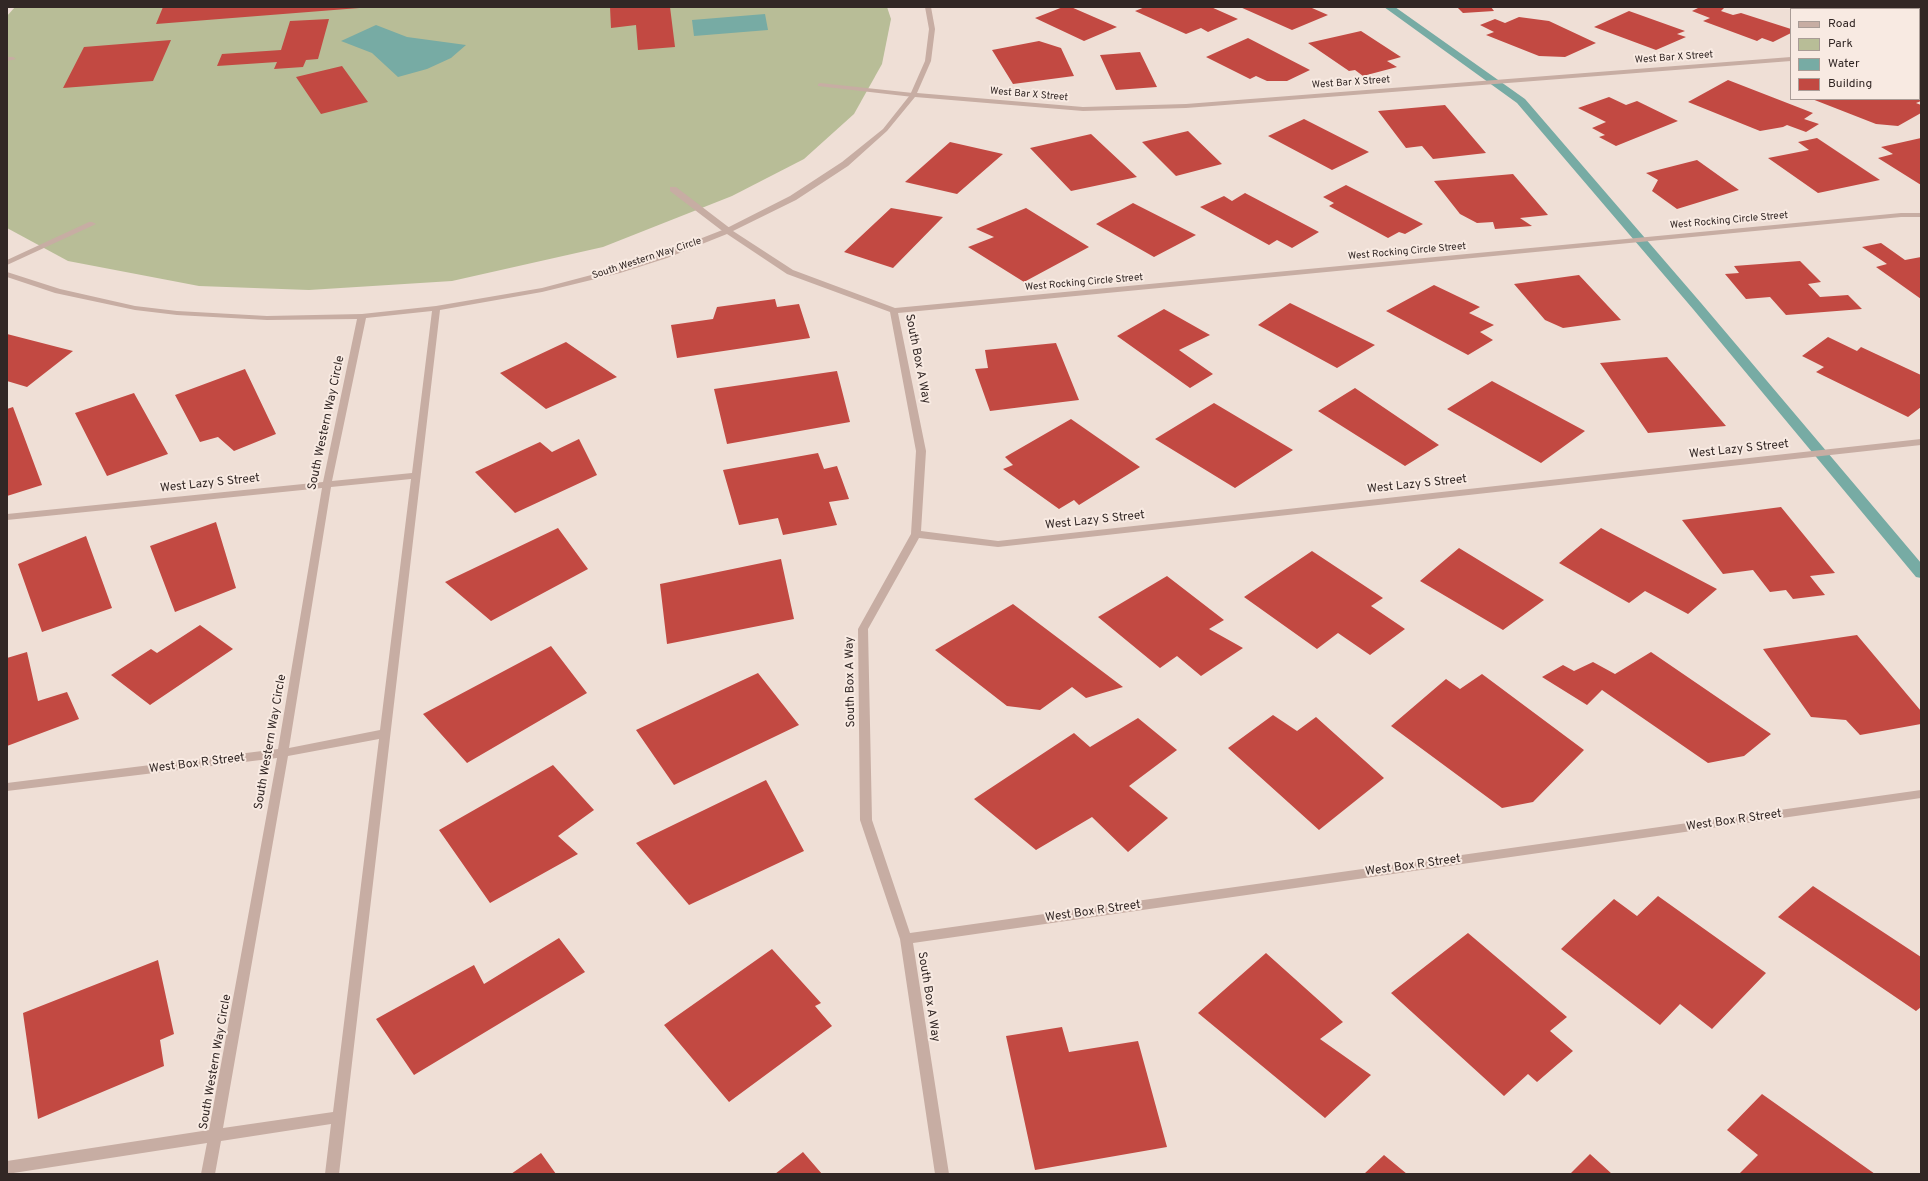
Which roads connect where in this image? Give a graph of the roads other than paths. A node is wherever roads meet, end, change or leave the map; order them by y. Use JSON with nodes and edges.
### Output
{"nodes":[{"id":1,"x":928,"y":7,"type":"edge"},
{"id":2,"x":1790,"y":59,"type":"edge"},
{"id":3,"x":820,"y":85,"type":"dead end"},
{"id":4,"x":912,"y":95,"type":"junction"},
{"id":5,"x":673,"y":189,"type":"dead end"},
{"id":6,"x":1921,"y":215,"type":"edge"},
{"id":7,"x":92,"y":224,"type":"dead end"},
{"id":8,"x":728,"y":231,"type":"junction"},
{"id":9,"x":7,"y":263,"type":"edge"},
{"id":10,"x":7,"y":274,"type":"edge"},
{"id":11,"x":436,"y":308,"type":"junction"},
{"id":12,"x":894,"y":311,"type":"junction"},
{"id":13,"x":362,"y":316,"type":"junction"},
{"id":14,"x":1921,"y":442,"type":"edge"},
{"id":15,"x":417,"y":474,"type":"junction"},
{"id":16,"x":327,"y":484,"type":"junction"},
{"id":17,"x":7,"y":517,"type":"edge"},
{"id":18,"x":916,"y":534,"type":"junction"},
{"id":19,"x":386,"y":733,"type":"junction"},
{"id":20,"x":283,"y":753,"type":"junction"},
{"id":21,"x":7,"y":788,"type":"edge"},
{"id":22,"x":1921,"y":794,"type":"edge"},
{"id":23,"x":906,"y":939,"type":"junction"},
{"id":24,"x":339,"y":1117,"type":"junction"},
{"id":25,"x":216,"y":1134,"type":"junction"},
{"id":26,"x":7,"y":1168,"type":"edge"},
{"id":27,"x":208,"y":1174,"type":"edge"},
{"id":28,"x":332,"y":1174,"type":"edge"},
{"id":29,"x":942,"y":1174,"type":"edge"}],
"edges":[{"from":1,"to":4,"type":"street","name":"South Western Way Circle"},
{"from":2,"to":4,"type":"street","name":"West Bar X Street"},
{"from":3,"to":4,"type":"street","name":"West Bar X Street"},
{"from":4,"to":8,"type":"street","name":"South Western Way Circle"},
{"from":5,"to":8,"type":"street","name":"South Box A Way"},
{"from":6,"to":12,"type":"street","name":"West Rocking Circle Street"},
{"from":7,"to":9,"type":"street"},
{"from":8,"to":11,"type":"street","name":"South Western Way Circle"},
{"from":8,"to":12,"type":"street","name":"South Box A Way"},
{"from":10,"to":13,"type":"street","name":"South Western Way Circle"},
{"from":11,"to":13,"type":"street","name":"South Western Way Circle"},
{"from":11,"to":15,"type":"street"},
{"from":12,"to":18,"type":"street","name":"South Box A Way"},
{"from":13,"to":16,"type":"street","name":"South Western Way Circle"},
{"from":14,"to":18,"type":"street","name":"West Lazy S Street"},
{"from":15,"to":16,"type":"street","name":"West Lazy S Street"},
{"from":15,"to":19,"type":"street"},
{"from":16,"to":17,"type":"street","name":"West Lazy S Street"},
{"from":16,"to":20,"type":"street","name":"South Western Way Circle"},
{"from":18,"to":23,"type":"street","name":"South Box A Way"},
{"from":19,"to":20,"type":"street","name":"West Box R Street"},
{"from":19,"to":24,"type":"street"},
{"from":20,"to":21,"type":"street","name":"West Box R Street"},
{"from":20,"to":25,"type":"street","name":"South Western Way Circle"},
{"from":22,"to":23,"type":"street","name":"West Box R Street"},
{"from":23,"to":29,"type":"street","name":"South Box A Way"},
{"from":24,"to":25,"type":"street"},
{"from":24,"to":28,"type":"street"},
{"from":25,"to":26,"type":"street"},
{"from":25,"to":27,"type":"street","name":"South Western Way Circle"}]}
